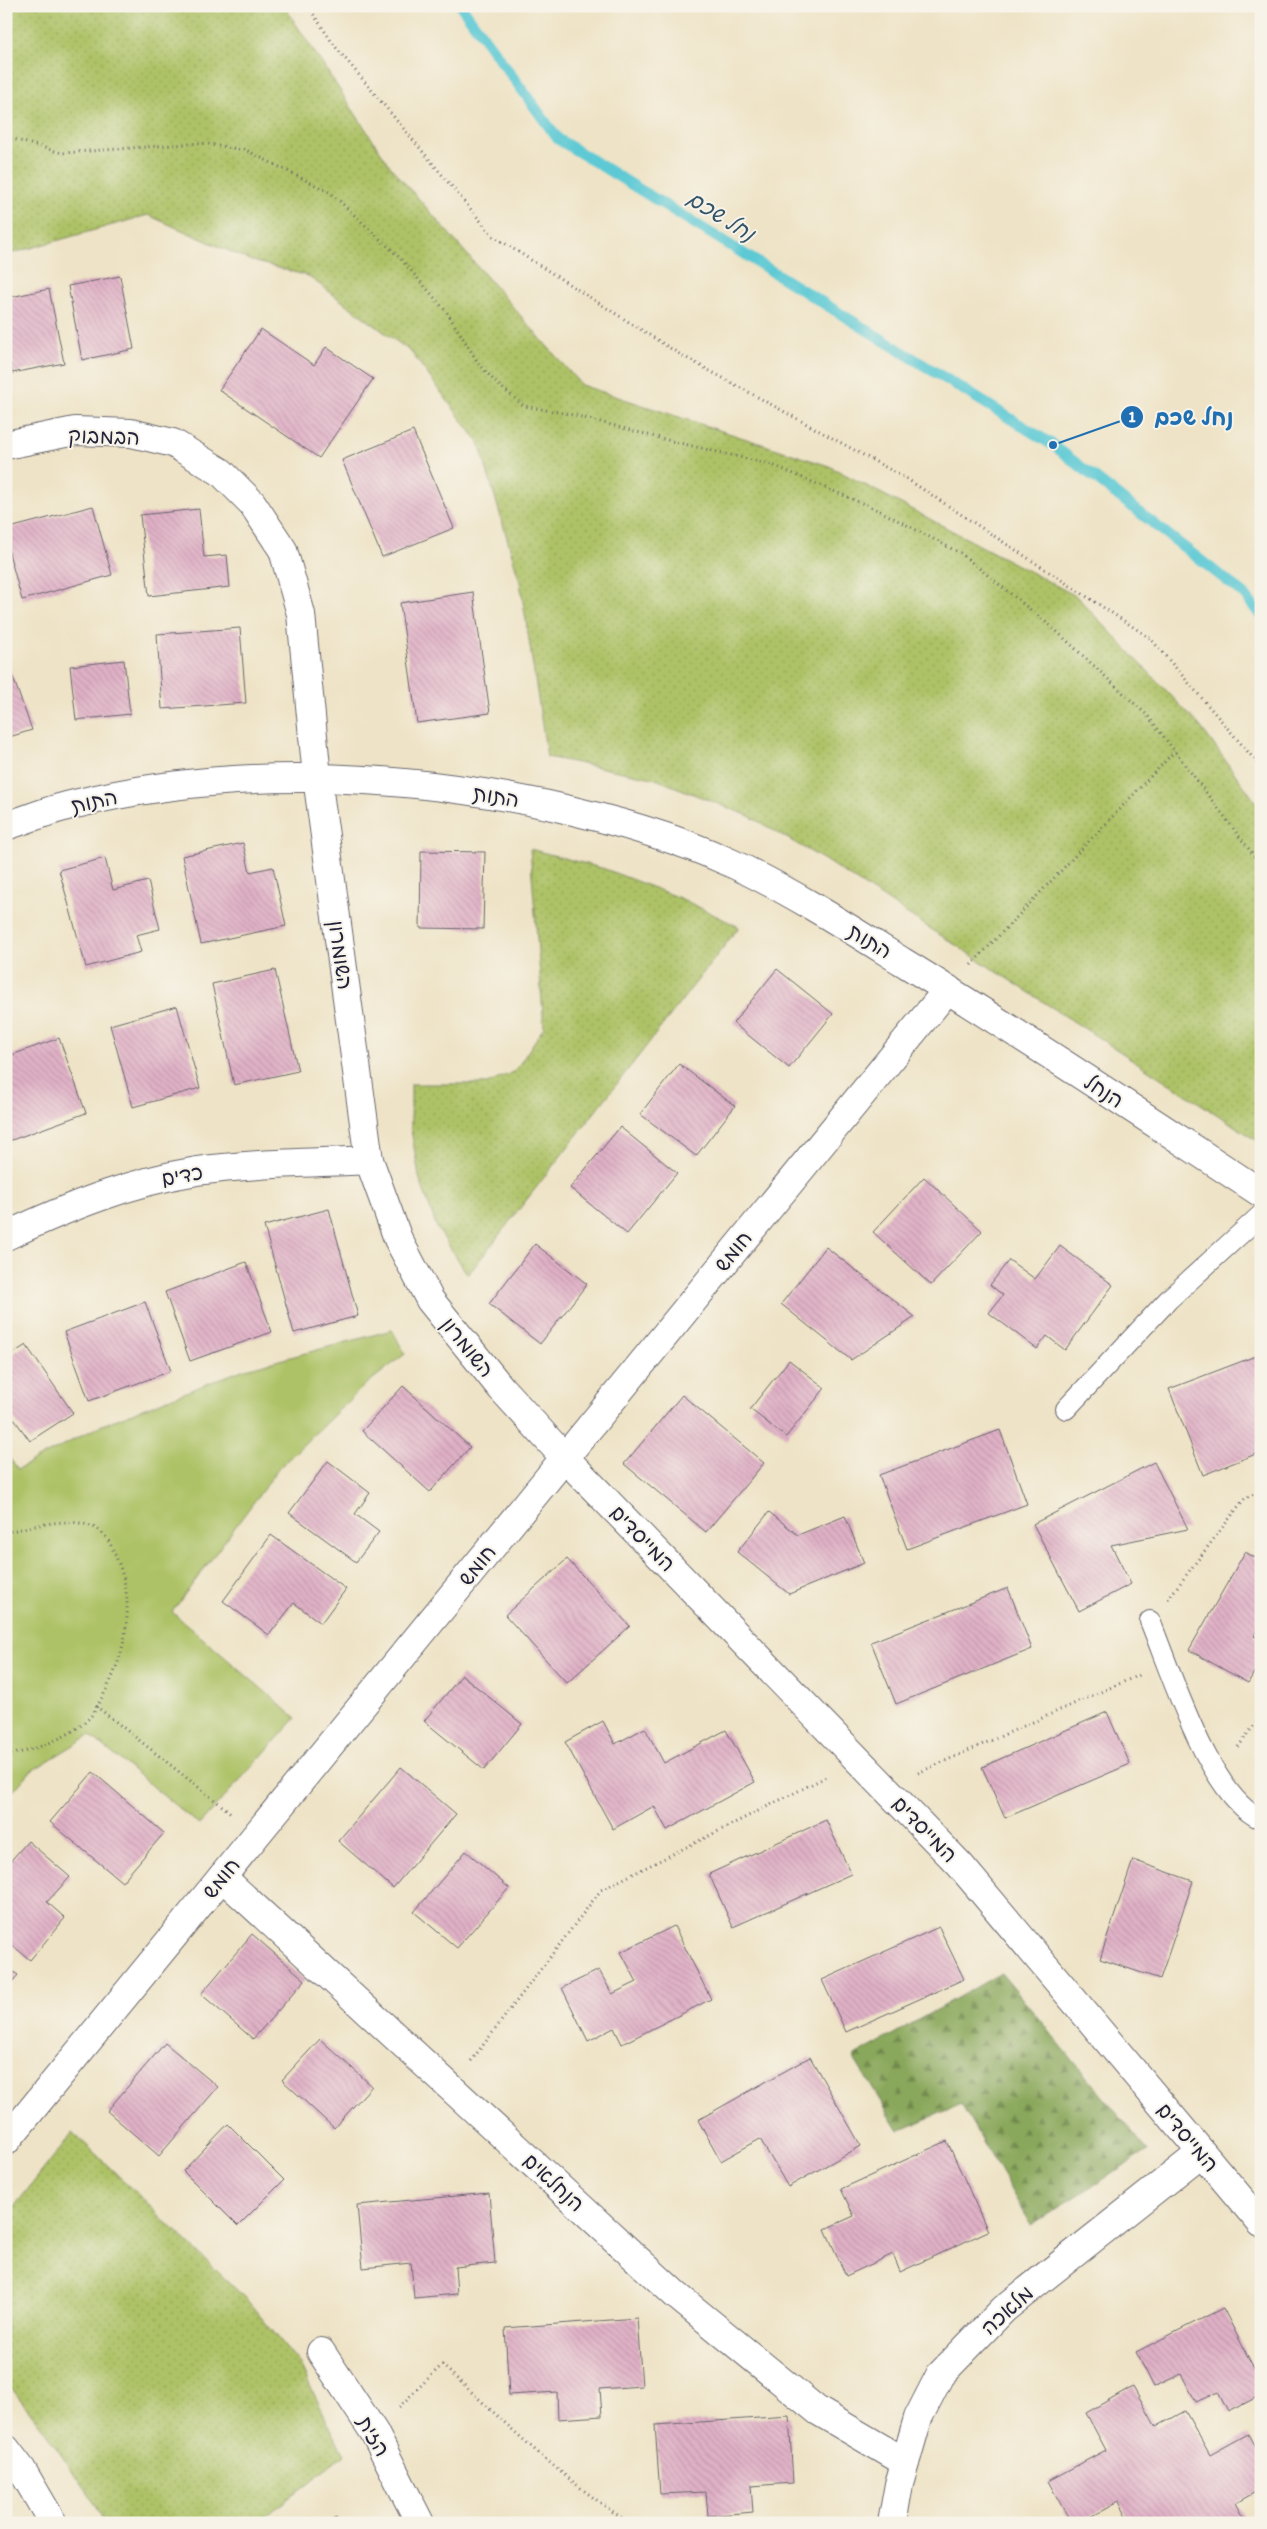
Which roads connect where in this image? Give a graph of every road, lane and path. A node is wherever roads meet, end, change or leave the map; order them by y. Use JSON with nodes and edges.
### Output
{"nodes":[{"id":1,"x":308,"y":6,"type":"edge"},
{"id":2,"x":6,"y":137,"type":"edge"},
{"id":3,"x":6,"y":444,"type":"edge"},
{"id":4,"x":172,"y":444,"type":"joint"},
{"id":5,"x":1175,"y":751,"type":"junction"},
{"id":6,"x":1261,"y":767,"type":"edge"},
{"id":7,"x":316,"y":777,"type":"junction"},
{"id":8,"x":6,"y":826,"type":"edge"},
{"id":9,"x":1261,"y":865,"type":"edge"},
{"id":10,"x":948,"y":989,"type":"junction"},
{"id":11,"x":369,"y":1160,"type":"junction"},
{"id":12,"x":1261,"y":1192,"type":"edge"},
{"id":13,"x":1261,"y":1215,"type":"edge"},
{"id":14,"x":6,"y":1236,"type":"edge"},
{"id":15,"x":1066,"y":1409,"type":"dead end"},
{"id":16,"x":564,"y":1458,"type":"junction"},
{"id":17,"x":1261,"y":1491,"type":"edge"},
{"id":18,"x":6,"y":1534,"type":"edge"},
{"id":19,"x":1150,"y":1621,"type":"joint"},
{"id":20,"x":1167,"y":1663,"type":"junction"},
{"id":21,"x":96,"y":1706,"type":"junction"},
{"id":22,"x":1261,"y":1716,"type":"edge"},
{"id":23,"x":6,"y":1755,"type":"edge"},
{"id":24,"x":858,"y":1761,"type":"junction"},
{"id":25,"x":1217,"y":1776,"type":"junction"},
{"id":26,"x":884,"y":1788,"type":"junction"},
{"id":27,"x":1261,"y":1819,"type":"edge"},
{"id":28,"x":257,"y":1833,"type":"junction"},
{"id":29,"x":222,"y":1877,"type":"junction"},
{"id":30,"x":451,"y":2087,"type":"junction"},
{"id":31,"x":6,"y":2140,"type":"edge"},
{"id":32,"x":1201,"y":2153,"type":"junction"},
{"id":33,"x":1261,"y":2223,"type":"edge"},
{"id":34,"x":322,"y":2352,"type":"dead end"},
{"id":35,"x":374,"y":2432,"type":"junction"},
{"id":36,"x":6,"y":2449,"type":"edge"},
{"id":37,"x":905,"y":2462,"type":"junction"},
{"id":38,"x":53,"y":2523,"type":"edge"},
{"id":39,"x":420,"y":2523,"type":"edge"},
{"id":40,"x":630,"y":2523,"type":"edge"},
{"id":41,"x":892,"y":2523,"type":"edge"}],
"edges":[{"from":1,"to":6,"type":"path"},
{"from":2,"to":5,"type":"path"},
{"from":3,"to":4,"type":"street","name":"הבמבוק"},
{"from":4,"to":7,"type":"street","name":"השומרון"},
{"from":5,"to":9,"type":"path"},
{"from":5,"to":10,"type":"path"},
{"from":7,"to":8,"type":"street","name":"התות"},
{"from":7,"to":10,"type":"street","name":"התות"},
{"from":7,"to":11,"type":"street","name":"השומרון"},
{"from":10,"to":12,"type":"street","name":"הנחל"},
{"from":10,"to":16,"type":"street","name":"חומש"},
{"from":11,"to":14,"type":"street","name":"כדים"},
{"from":11,"to":16,"type":"street","name":"השומרון"},
{"from":13,"to":15,"type":"lane"},
{"from":16,"to":24,"type":"street","name":"המייסדים"},
{"from":16,"to":28,"type":"street","name":"חומש"},
{"from":17,"to":19,"type":"path"},
{"from":18,"to":21,"type":"path"},
{"from":19,"to":20,"type":"lane"},
{"from":20,"to":25,"type":"lane"},
{"from":20,"to":26,"type":"path"},
{"from":21,"to":23,"type":"path"},
{"from":21,"to":28,"type":"path"},
{"from":22,"to":25,"type":"path"},
{"from":24,"to":26,"type":"street","name":"המייסדים"},
{"from":24,"to":30,"type":"path"},
{"from":25,"to":27,"type":"lane"},
{"from":26,"to":32,"type":"street","name":"המייסדים"},
{"from":28,"to":29,"type":"street","name":"חומש"},
{"from":29,"to":30,"type":"street","name":"הנחלאים"},
{"from":29,"to":31,"type":"street","name":"חומש"},
{"from":30,"to":37,"type":"street","name":"הנחלאים"},
{"from":32,"to":33,"type":"street","name":"המייסדים"},
{"from":32,"to":37,"type":"street","name":"מלאכה"},
{"from":34,"to":35,"type":"street","name":"הזית"},
{"from":35,"to":39,"type":"street","name":"הזית"},
{"from":35,"to":40,"type":"path"},
{"from":36,"to":38,"type":"street"},
{"from":37,"to":41,"type":"street","name":"מלאכה"}]}
